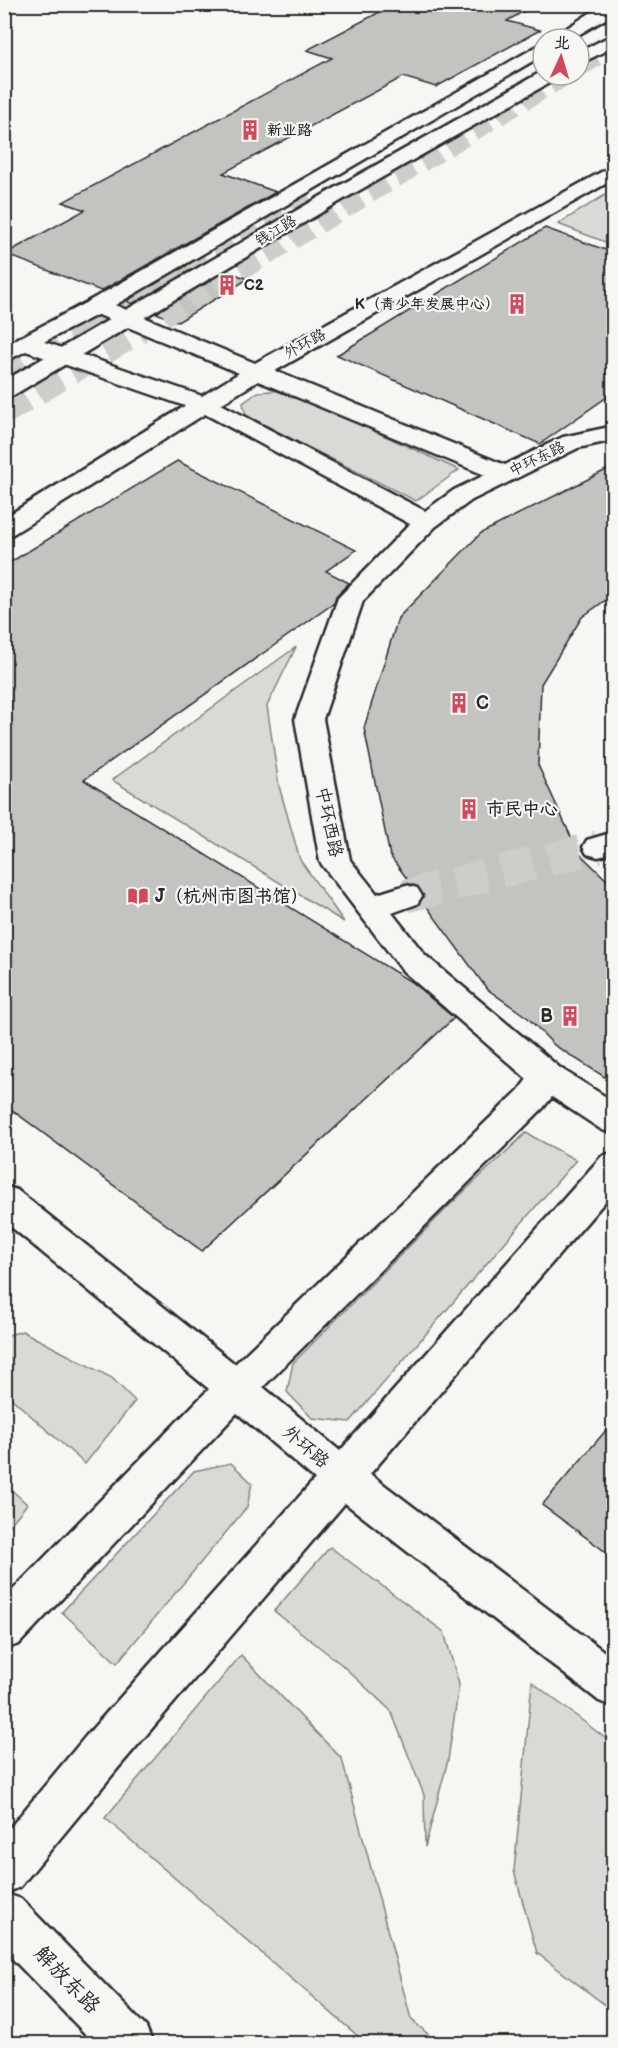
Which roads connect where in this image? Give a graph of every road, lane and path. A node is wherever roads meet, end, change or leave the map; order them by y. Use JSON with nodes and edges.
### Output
{"nodes":[{"id":1,"x":614,"y":6,"type":"edge"},
{"id":2,"x":579,"y":27,"type":"edge"},
{"id":3,"x":614,"y":39,"type":"edge"},
{"id":4,"x":591,"y":52,"type":"edge"},
{"id":5,"x":531,"y":55,"type":"edge"},
{"id":6,"x":531,"y":86,"type":"edge"},
{"id":7,"x":614,"y":171,"type":"edge"},
{"id":8,"x":97,"y":306,"type":"junction"},
{"id":9,"x":128,"y":319,"type":"junction"},
{"id":10,"x":25,"y":343,"type":"junction"},
{"id":11,"x":4,"y":355,"type":"edge"},
{"id":12,"x":64,"y":356,"type":"junction"},
{"id":13,"x":258,"y":370,"type":"junction"},
{"id":14,"x":4,"y":391,"type":"edge"},
{"id":15,"x":205,"y":405,"type":"junction"},
{"id":16,"x":614,"y":433,"type":"edge"},
{"id":17,"x":505,"y":474,"type":"junction"},
{"id":18,"x":463,"y":495,"type":"joint"},
{"id":19,"x":426,"y":522,"type":"junction"},
{"id":20,"x":4,"y":529,"type":"edge"},
{"id":21,"x":406,"y":896,"type":"tunnel mouth"},
{"id":22,"x":372,"y":908,"type":"junction"},
{"id":23,"x":548,"y":1077,"type":"junction"},
{"id":24,"x":614,"y":1120,"type":"edge"},
{"id":25,"x":614,"y":1166,"type":"edge"},
{"id":26,"x":4,"y":1200,"type":"edge"},
{"id":27,"x":236,"y":1388,"type":"junction"},
{"id":28,"x":341,"y":1476,"type":"junction"},
{"id":29,"x":4,"y":1629,"type":"edge"},
{"id":30,"x":614,"y":1686,"type":"edge"},
{"id":31,"x":4,"y":1871,"type":"edge"},
{"id":32,"x":4,"y":1916,"type":"edge"},
{"id":33,"x":129,"y":2043,"type":"edge"}],
"edges":[{"from":1,"to":2,"type":"street"},
{"from":3,"to":4,"type":"street"},
{"from":5,"to":8,"type":"street","name":"钱江路"},
{"from":6,"to":9,"type":"street","name":"钱江路"},
{"from":7,"to":13,"type":"street","name":"外环路"},
{"from":8,"to":9,"type":"street"},
{"from":8,"to":10,"type":"street","name":"钱江路"},
{"from":9,"to":12,"type":"street","name":"钱江路"},
{"from":9,"to":13,"type":"street"},
{"from":10,"to":11,"type":"street","name":"钱江路"},
{"from":10,"to":12,"type":"street"},
{"from":12,"to":14,"type":"street","name":"钱江路"},
{"from":12,"to":15,"type":"street"},
{"from":13,"to":15,"type":"street","name":"外环路"},
{"from":13,"to":17,"type":"street"},
{"from":15,"to":19,"type":"street"},
{"from":15,"to":20,"type":"street","name":"外环路"},
{"from":16,"to":17,"type":"street","name":"中环东路"},
{"from":17,"to":18,"type":"street","name":"中环东路"},
{"from":18,"to":19,"type":"street","name":"中环西路"},
{"from":19,"to":22,"type":"street","name":"中环西路"},
{"from":21,"to":22,"type":"street"},
{"from":22,"to":23,"type":"street","name":"中环西路"},
{"from":23,"to":24,"type":"street","name":"中环西路"},
{"from":23,"to":27,"type":"street"},
{"from":25,"to":28,"type":"street"},
{"from":26,"to":27,"type":"street","name":"外环路"},
{"from":27,"to":28,"type":"street","name":"外环路"},
{"from":27,"to":29,"type":"street"},
{"from":28,"to":30,"type":"street","name":"外环路"},
{"from":28,"to":31,"type":"street"},
{"from":32,"to":33,"type":"street","name":"解放东路"}]}
